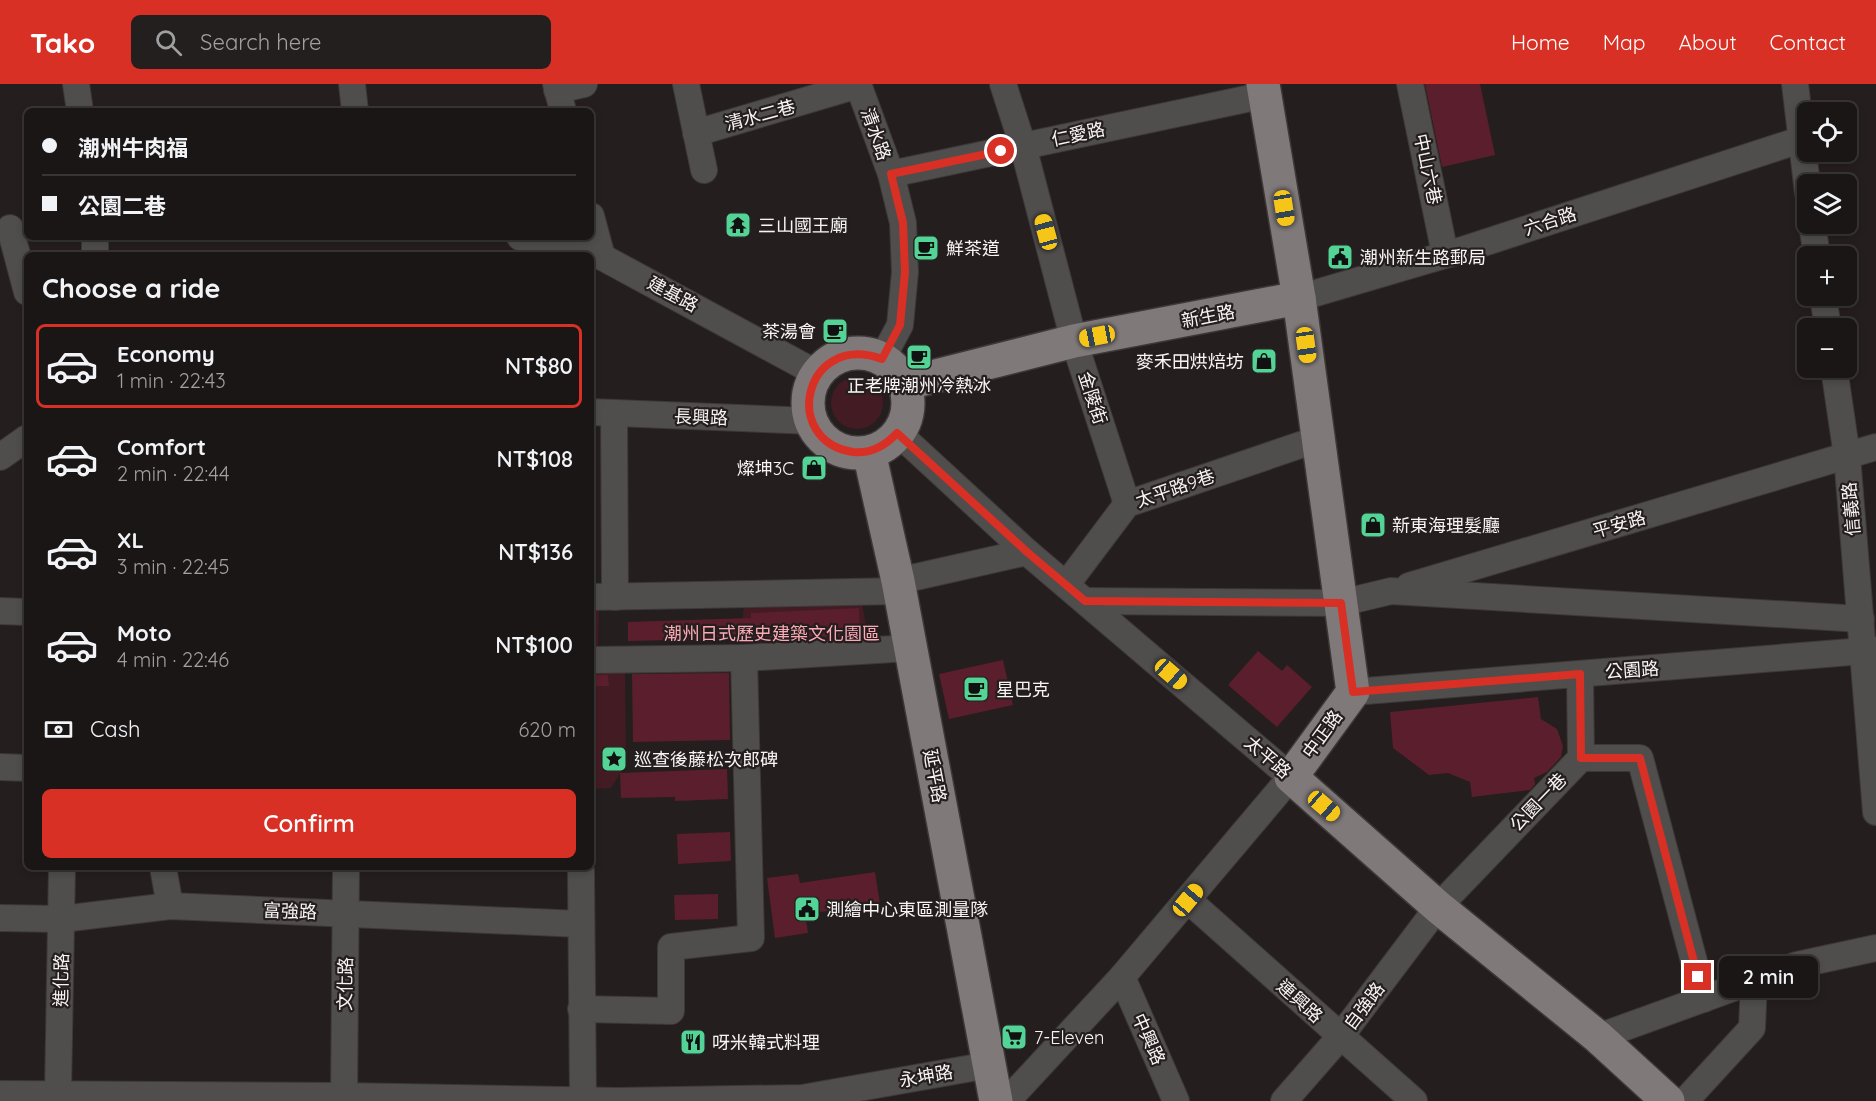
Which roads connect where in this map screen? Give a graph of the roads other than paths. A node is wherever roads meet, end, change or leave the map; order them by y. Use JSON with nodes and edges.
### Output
{"nodes":[{"id":1,"x":76,"y":84,"type":"edge"},
{"id":2,"x":352,"y":84,"type":"edge"},
{"id":3,"x":584,"y":84,"type":"edge"},
{"id":4,"x":686,"y":84,"type":"edge"},
{"id":5,"x":1003,"y":84,"type":"edge"},
{"id":6,"x":1410,"y":84,"type":"edge"},
{"id":7,"x":1795,"y":84,"type":"edge"},
{"id":8,"x":858,"y":85,"type":"edge"},
{"id":9,"x":1264,"y":89,"type":"edge"},
{"id":10,"x":559,"y":95,"type":"edge"},
{"id":11,"x":1797,"y":106,"type":"edge"},
{"id":12,"x":80,"y":108,"type":"edge"},
{"id":13,"x":355,"y":108,"type":"edge"},
{"id":14,"x":696,"y":133,"type":"junction"},
{"id":15,"x":1797,"y":141,"type":"edge"},
{"id":16,"x":1023,"y":146,"type":"junction"},
{"id":17,"x":704,"y":170,"type":"dead end"},
{"id":18,"x":891,"y":174,"type":"junction"},
{"id":19,"x":594,"y":227,"type":"edge"},
{"id":20,"x":12,"y":228,"type":"edge"},
{"id":21,"x":557,"y":240,"type":"edge"},
{"id":22,"x":591,"y":252,"type":"edge"},
{"id":23,"x":594,"y":253,"type":"edge"},
{"id":24,"x":1445,"y":254,"type":"junction"},
{"id":25,"x":602,"y":256,"type":"junction"},
{"id":26,"x":24,"y":279,"type":"edge"},
{"id":27,"x":1299,"y":298,"type":"junction"},
{"id":28,"x":1074,"y":341,"type":"junction"},
{"id":29,"x":882,"y":359,"type":"junction"},
{"id":30,"x":818,"y":374,"type":"junction"},
{"id":31,"x":1835,"y":378,"type":"edge"},
{"id":32,"x":904,"y":384,"type":"junction"},
{"id":33,"x":603,"y":413,"type":"edge"},
{"id":34,"x":812,"y":422,"type":"junction"},
{"id":35,"x":897,"y":433,"type":"junction"},
{"id":36,"x":1318,"y":439,"type":"junction"},
{"id":37,"x":24,"y":440,"type":"edge"},
{"id":38,"x":1876,"y":447,"type":"edge"},
{"id":39,"x":869,"y":452,"type":"junction"},
{"id":40,"x":1847,"y":456,"type":"junction"},
{"id":41,"x":0,"y":457,"type":"edge"},
{"id":42,"x":1127,"y":504,"type":"junction"},
{"id":43,"x":1027,"y":552,"type":"junction"},
{"id":44,"x":899,"y":586,"type":"junction"},
{"id":45,"x":1391,"y":591,"type":"junction"},
{"id":46,"x":1075,"y":593,"type":"junction"},
{"id":47,"x":603,"y":597,"type":"edge"},
{"id":48,"x":1341,"y":603,"type":"junction"},
{"id":49,"x":0,"y":611,"type":"edge"},
{"id":50,"x":24,"y":612,"type":"edge"},
{"id":51,"x":1861,"y":619,"type":"junction"},
{"id":52,"x":910,"y":648,"type":"junction"},
{"id":53,"x":1870,"y":651,"type":"edge"},
{"id":54,"x":744,"y":658,"type":"junction"},
{"id":55,"x":594,"y":660,"type":"edge"},
{"id":56,"x":1580,"y":674,"type":"junction"},
{"id":57,"x":1353,"y":692,"type":"junction"},
{"id":58,"x":1581,"y":758,"type":"junction"},
{"id":59,"x":0,"y":767,"type":"edge"},
{"id":60,"x":24,"y":768,"type":"edge"},
{"id":61,"x":1291,"y":777,"type":"junction"},
{"id":62,"x":1876,"y":812,"type":"edge"},
{"id":63,"x":62,"y":870,"type":"edge"},
{"id":64,"x":164,"y":870,"type":"edge"},
{"id":65,"x":346,"y":870,"type":"edge"},
{"id":66,"x":582,"y":871,"type":"dead end"},
{"id":67,"x":1188,"y":900,"type":"junction"},
{"id":68,"x":170,"y":906,"type":"junction"},
{"id":69,"x":1438,"y":908,"type":"junction"},
{"id":70,"x":346,"y":913,"type":"junction"},
{"id":71,"x":0,"y":918,"type":"edge"},
{"id":72,"x":62,"y":919,"type":"junction"},
{"id":73,"x":580,"y":924,"type":"junction"},
{"id":74,"x":1876,"y":948,"type":"edge"},
{"id":75,"x":1122,"y":976,"type":"junction"},
{"id":76,"x":1754,"y":981,"type":"junction"},
{"id":77,"x":1704,"y":999,"type":"junction"},
{"id":78,"x":581,"y":1009,"type":"junction"},
{"id":79,"x":1598,"y":1036,"type":"junction"},
{"id":80,"x":1340,"y":1037,"type":"junction"},
{"id":81,"x":989,"y":1065,"type":"junction"},
{"id":82,"x":58,"y":1093,"type":"junction"},
{"id":83,"x":0,"y":1094,"type":"edge"},
{"id":84,"x":344,"y":1098,"type":"edge"},
{"id":85,"x":802,"y":1100,"type":"edge"},
{"id":86,"x":583,"y":1101,"type":"edge"},
{"id":87,"x":996,"y":1101,"type":"edge"},
{"id":88,"x":1007,"y":1101,"type":"edge"},
{"id":89,"x":1176,"y":1101,"type":"edge"},
{"id":90,"x":1284,"y":1101,"type":"edge"},
{"id":91,"x":1414,"y":1101,"type":"edge"},
{"id":92,"x":1668,"y":1101,"type":"edge"},
{"id":93,"x":1685,"y":1101,"type":"edge"}],
"edges":[{"from":1,"to":12,"type":"street"},
{"from":2,"to":13,"type":"street"},
{"from":3,"to":10,"type":"street"},
{"from":4,"to":14,"type":"street"},
{"from":5,"to":16,"type":"street","name":"金陵街"},
{"from":6,"to":24,"type":"street","name":"中山六巷"},
{"from":7,"to":11,"type":"street"},
{"from":8,"to":14,"type":"street","name":"清水二巷"},
{"from":8,"to":18,"type":"street","name":"清水路"},
{"from":9,"to":16,"type":"street","name":"仁愛路"},
{"from":9,"to":27,"type":"main road"},
{"from":14,"to":17,"type":"street"},
{"from":15,"to":24,"type":"street","name":"六合路"},
{"from":16,"to":18,"type":"street","name":"仁愛路"},
{"from":16,"to":28,"type":"street","name":"金陵街"},
{"from":18,"to":29,"type":"street","name":"清水路"},
{"from":19,"to":25,"type":"street"},
{"from":20,"to":26,"type":"street"},
{"from":21,"to":22,"type":"street","name":"建基路"},
{"from":23,"to":25,"type":"street","name":"建基路"},
{"from":24,"to":27,"type":"street","name":"六合路"},
{"from":25,"to":30,"type":"street","name":"建基路"},
{"from":27,"to":28,"type":"main road","name":"新生路"},
{"from":27,"to":36,"type":"main road","name":"中正路"},
{"from":28,"to":32,"type":"main road","name":"新生路"},
{"from":28,"to":42,"type":"street","name":"金陵街"},
{"from":29,"to":30,"type":"main road"},
{"from":29,"to":32,"type":"main road"},
{"from":30,"to":34,"type":"main road"},
{"from":31,"to":40,"type":"street","name":"信義路"},
{"from":32,"to":35,"type":"main road"},
{"from":33,"to":34,"type":"street","name":"長興路"},
{"from":33,"to":47,"type":"street"},
{"from":34,"to":39,"type":"main road"},
{"from":35,"to":39,"type":"main road"},
{"from":35,"to":43,"type":"street","name":"太平路"},
{"from":36,"to":42,"type":"street","name":"太平路9巷"},
{"from":36,"to":48,"type":"main road","name":"中正路"},
{"from":37,"to":41,"type":"street"},
{"from":38,"to":40,"type":"street","name":"平安路"},
{"from":39,"to":44,"type":"main road","name":"延平路"},
{"from":40,"to":45,"type":"street","name":"平安路"},
{"from":40,"to":51,"type":"street","name":"信義路"},
{"from":42,"to":46,"type":"street","name":"太平路9巷"},
{"from":43,"to":44,"type":"street"},
{"from":43,"to":46,"type":"street","name":"太平路"},
{"from":44,"to":47,"type":"street"},
{"from":44,"to":52,"type":"main road","name":"延平路"},
{"from":45,"to":48,"type":"street"},
{"from":45,"to":51,"type":"street"},
{"from":46,"to":48,"type":"street"},
{"from":46,"to":61,"type":"street","name":"太平路"},
{"from":48,"to":57,"type":"main road","name":"中正路"},
{"from":49,"to":50,"type":"street"},
{"from":51,"to":53,"type":"street","name":"信義路"},
{"from":52,"to":54,"type":"street"},
{"from":52,"to":81,"type":"main road","name":"延平路"},
{"from":53,"to":56,"type":"street","name":"公園路"},
{"from":53,"to":62,"type":"street","name":"信義路"},
{"from":54,"to":55,"type":"street"},
{"from":54,"to":78,"type":"street"},
{"from":56,"to":57,"type":"street","name":"公園路"},
{"from":56,"to":58,"type":"street","name":"公園一巷"},
{"from":57,"to":61,"type":"main road","name":"中正路"},
{"from":58,"to":69,"type":"street","name":"公園一巷"},
{"from":58,"to":77,"type":"street"},
{"from":59,"to":60,"type":"street"},
{"from":61,"to":67,"type":"street","name":"中正路"},
{"from":61,"to":69,"type":"main road","name":"太平路"},
{"from":63,"to":72,"type":"street","name":"進化路"},
{"from":64,"to":68,"type":"street"},
{"from":65,"to":70,"type":"street","name":"文化路"},
{"from":66,"to":73,"type":"street"},
{"from":67,"to":75,"type":"street","name":"中正路"},
{"from":67,"to":80,"type":"street","name":"連興路"},
{"from":68,"to":70,"type":"street","name":"富強路"},
{"from":68,"to":72,"type":"street","name":"富強路"},
{"from":69,"to":79,"type":"main road","name":"太平路"},
{"from":69,"to":80,"type":"street","name":"自強路"},
{"from":70,"to":73,"type":"street","name":"富強路"},
{"from":70,"to":84,"type":"street","name":"文化路"},
{"from":71,"to":72,"type":"street","name":"富強路"},
{"from":72,"to":82,"type":"street","name":"進化路"},
{"from":73,"to":78,"type":"street"},
{"from":74,"to":76,"type":"street"},
{"from":75,"to":88,"type":"street","name":"中正路"},
{"from":75,"to":89,"type":"street","name":"中興路"},
{"from":76,"to":77,"type":"street"},
{"from":76,"to":93,"type":"street"},
{"from":77,"to":79,"type":"street"},
{"from":78,"to":86,"type":"street"},
{"from":79,"to":92,"type":"main road","name":"太平路"},
{"from":80,"to":90,"type":"street","name":"自強路"},
{"from":80,"to":91,"type":"street","name":"連興路"},
{"from":81,"to":85,"type":"street","name":"永坤路"},
{"from":81,"to":87,"type":"main road","name":"延平路"},
{"from":82,"to":83,"type":"street","name":"永坤路"},
{"from":82,"to":84,"type":"street","name":"永坤路"},
{"from":84,"to":86,"type":"street","name":"永坤路"},
{"from":85,"to":86,"type":"street","name":"永坤路"}]}
